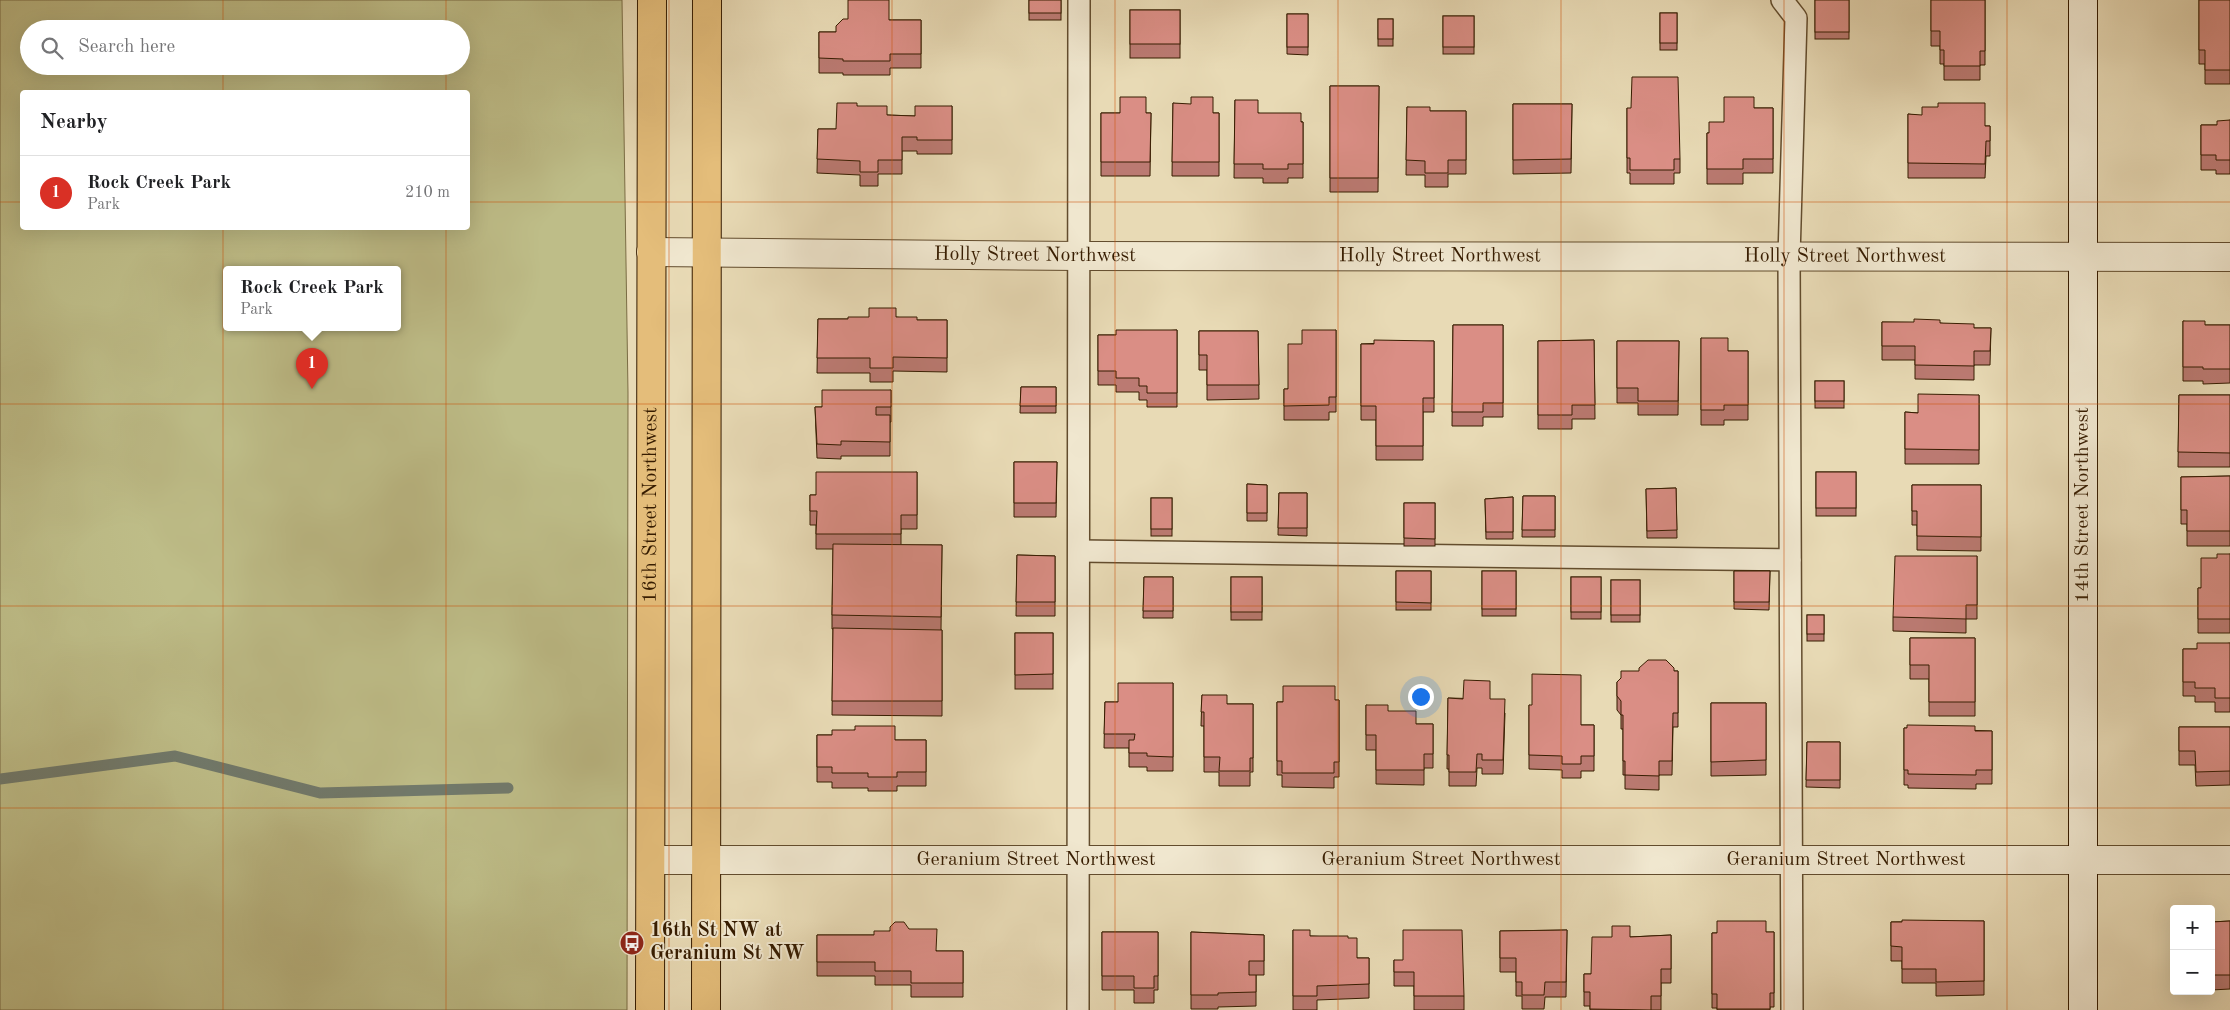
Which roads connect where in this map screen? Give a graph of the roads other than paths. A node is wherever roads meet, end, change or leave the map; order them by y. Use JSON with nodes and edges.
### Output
{"nodes":[{"id":1,"x":652,"y":0,"type":"edge"},
{"id":2,"x":707,"y":0,"type":"edge"},
{"id":3,"x":1079,"y":0,"type":"edge"},
{"id":4,"x":1782,"y":0,"type":"edge"},
{"id":5,"x":2083,"y":0,"type":"edge"},
{"id":6,"x":650,"y":252,"type":"junction"},
{"id":7,"x":706,"y":252,"type":"junction"},
{"id":8,"x":1080,"y":256,"type":"junction"},
{"id":9,"x":1789,"y":257,"type":"junction"},
{"id":10,"x":2082,"y":257,"type":"junction"},
{"id":11,"x":2230,"y":257,"type":"edge"},
{"id":12,"x":1079,"y":551,"type":"junction"},
{"id":13,"x":1790,"y":560,"type":"junction"},
{"id":14,"x":651,"y":860,"type":"junction"},
{"id":15,"x":706,"y":860,"type":"junction"},
{"id":16,"x":1078,"y":860,"type":"junction"},
{"id":17,"x":1791,"y":860,"type":"junction"},
{"id":18,"x":2083,"y":860,"type":"junction"},
{"id":19,"x":2230,"y":860,"type":"edge"},
{"id":20,"x":650,"y":1010,"type":"edge"},
{"id":21,"x":706,"y":1010,"type":"edge"},
{"id":22,"x":1078,"y":1010,"type":"edge"},
{"id":23,"x":1792,"y":1010,"type":"edge"},
{"id":24,"x":2083,"y":1010,"type":"edge"}],
"edges":[{"from":1,"to":6,"type":"main road","name":"16th Street Northwest"},
{"from":2,"to":7,"type":"main road"},
{"from":3,"to":8,"type":"lane"},
{"from":4,"to":9,"type":"lane"},
{"from":5,"to":10,"type":"street","name":"14th Street Northwest"},
{"from":6,"to":7,"type":"street","name":"Holly Street Northwest"},
{"from":6,"to":14,"type":"main road","name":"16th Street Northwest"},
{"from":7,"to":8,"type":"street","name":"Holly Street Northwest"},
{"from":7,"to":15,"type":"main road"},
{"from":8,"to":9,"type":"street","name":"Holly Street Northwest"},
{"from":8,"to":12,"type":"lane"},
{"from":9,"to":10,"type":"street","name":"Holly Street Northwest"},
{"from":9,"to":13,"type":"lane"},
{"from":10,"to":11,"type":"street","name":"Holly Street Northwest"},
{"from":10,"to":18,"type":"street","name":"14th Street Northwest"},
{"from":12,"to":13,"type":"lane"},
{"from":12,"to":16,"type":"lane"},
{"from":13,"to":17,"type":"lane"},
{"from":14,"to":15,"type":"street","name":"Geranium Street Northwest"},
{"from":14,"to":20,"type":"main road","name":"16th Street Northwest"},
{"from":15,"to":16,"type":"street","name":"Geranium Street Northwest"},
{"from":15,"to":21,"type":"main road"},
{"from":16,"to":17,"type":"street","name":"Geranium Street Northwest"},
{"from":16,"to":22,"type":"lane"},
{"from":17,"to":18,"type":"street","name":"Geranium Street Northwest"},
{"from":17,"to":23,"type":"lane"},
{"from":18,"to":19,"type":"street","name":"Geranium Street Northwest"},
{"from":18,"to":24,"type":"street","name":"14th Street Northwest"}]}
